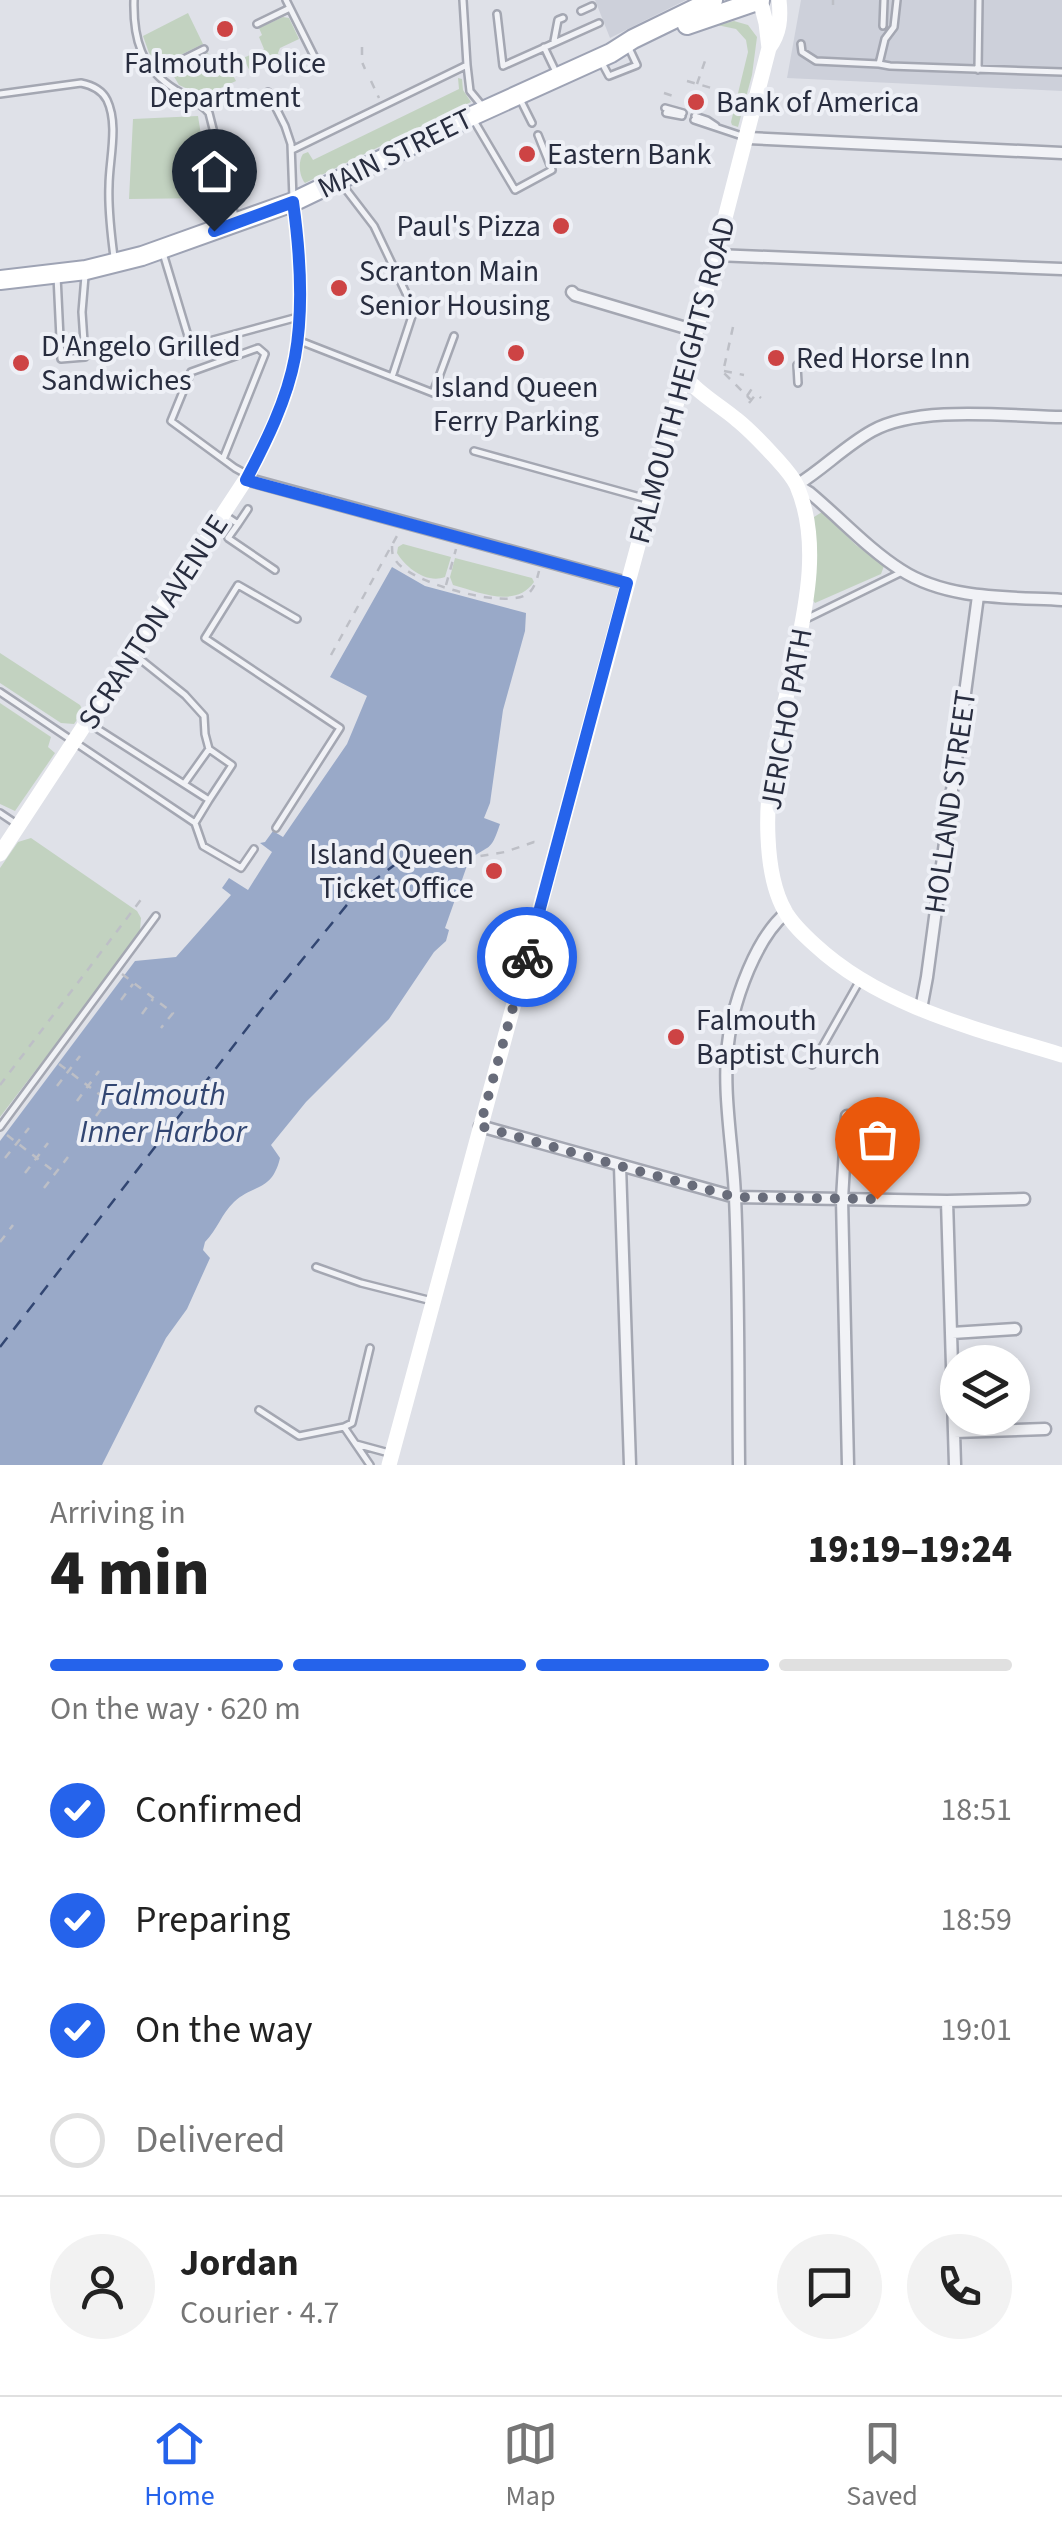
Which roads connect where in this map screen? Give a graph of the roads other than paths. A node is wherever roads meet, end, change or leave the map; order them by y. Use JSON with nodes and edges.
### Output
{"nodes":[{"id":1,"x":134,"y":0,"type":"edge"},
{"id":2,"x":286,"y":0,"type":"edge"},
{"id":3,"x":463,"y":0,"type":"edge"},
{"id":4,"x":713,"y":0,"type":"edge"},
{"id":5,"x":760,"y":0,"type":"edge"},
{"id":6,"x":779,"y":0,"type":"edge"},
{"id":7,"x":884,"y":0,"type":"edge"},
{"id":8,"x":897,"y":0,"type":"edge"},
{"id":9,"x":980,"y":0,"type":"edge"},
{"id":10,"x":592,"y":6,"type":"dead end"},
{"id":11,"x":290,"y":8,"type":"junction"},
{"id":12,"x":580,"y":11,"type":"dead end"},
{"id":13,"x":496,"y":14,"type":"dead end"},
{"id":14,"x":563,"y":18,"type":"dead end"},
{"id":15,"x":599,"y":23,"type":"dead end"},
{"id":16,"x":257,"y":24,"type":"dead end"},
{"id":17,"x":882,"y":26,"type":"dead end"},
{"id":18,"x":554,"y":43,"type":"junction"},
{"id":19,"x":801,"y":44,"type":"dead end"},
{"id":20,"x":544,"y":47,"type":"junction"},
{"id":21,"x":770,"y":48,"type":"junction"},
{"id":22,"x":204,"y":49,"type":"dead end"},
{"id":23,"x":614,"y":53,"type":"junction"},
{"id":24,"x":816,"y":61,"type":"junction"},
{"id":25,"x":806,"y":63,"type":"dead end"},
{"id":26,"x":318,"y":64,"type":"dead end"},
{"id":27,"x":879,"y":64,"type":"junction"},
{"id":28,"x":467,"y":65,"type":"junction"},
{"id":29,"x":978,"y":70,"type":"junction"},
{"id":30,"x":1062,"y":72,"type":"edge"},
{"id":31,"x":156,"y":73,"type":"junction"},
{"id":32,"x":558,"y":77,"type":"junction"},
{"id":33,"x":268,"y":92,"type":"dead end"},
{"id":34,"x":0,"y":94,"type":"edge"},
{"id":35,"x":518,"y":95,"type":"junction"},
{"id":36,"x":665,"y":110,"type":"dead end"},
{"id":37,"x":479,"y":113,"type":"junction"},
{"id":38,"x":682,"y":115,"type":"dead end"},
{"id":39,"x":694,"y":118,"type":"dead end"},
{"id":40,"x":532,"y":123,"type":"dead end"},
{"id":41,"x":538,"y":136,"type":"dead end"},
{"id":42,"x":748,"y":138,"type":"junction"},
{"id":43,"x":292,"y":150,"type":"junction"},
{"id":44,"x":1062,"y":153,"type":"edge"},
{"id":45,"x":340,"y":180,"type":"junction"},
{"id":46,"x":293,"y":202,"type":"junction"},
{"id":47,"x":237,"y":223,"type":"junction"},
{"id":48,"x":162,"y":250,"type":"junction"},
{"id":49,"x":716,"y":255,"type":"junction"},
{"id":50,"x":115,"y":264,"type":"junction"},
{"id":51,"x":1062,"y":269,"type":"edge"},
{"id":52,"x":86,"y":270,"type":"junction"},
{"id":53,"x":57,"y":273,"type":"junction"},
{"id":54,"x":0,"y":280,"type":"edge"},
{"id":55,"x":572,"y":292,"type":"dead end"},
{"id":56,"x":299,"y":317,"type":"junction"},
{"id":57,"x":696,"y":331,"type":"junction"},
{"id":58,"x":454,"y":336,"type":"dead end"},
{"id":59,"x":297,"y":340,"type":"junction"},
{"id":60,"x":798,"y":365,"type":"dead end"},
{"id":61,"x":684,"y":376,"type":"junction"},
{"id":62,"x":392,"y":377,"type":"junction"},
{"id":63,"x":798,"y":383,"type":"dead end"},
{"id":64,"x":1062,"y":417,"type":"edge"},
{"id":65,"x":474,"y":451,"type":"dead end"},
{"id":66,"x":223,"y":460,"type":"junction"},
{"id":67,"x":248,"y":478,"type":"junction"},
{"id":68,"x":797,"y":485,"type":"junction"},
{"id":69,"x":650,"y":500,"type":"junction"},
{"id":70,"x":248,"y":509,"type":"dead end"},
{"id":71,"x":224,"y":514,"type":"junction"},
{"id":72,"x":238,"y":524,"type":"junction"},
{"id":73,"x":274,"y":570,"type":"dead end"},
{"id":74,"x":902,"y":572,"type":"junction"},
{"id":75,"x":627,"y":583,"type":"junction"},
{"id":76,"x":978,"y":596,"type":"junction"},
{"id":77,"x":1062,"y":600,"type":"edge"},
{"id":78,"x":297,"y":619,"type":"dead end"},
{"id":79,"x":803,"y":620,"type":"junction"},
{"id":80,"x":133,"y":653,"type":"junction"},
{"id":81,"x":0,"y":692,"type":"edge"},
{"id":82,"x":87,"y":722,"type":"junction"},
{"id":83,"x":74,"y":741,"type":"junction"},
{"id":84,"x":209,"y":749,"type":"junction"},
{"id":85,"x":183,"y":784,"type":"junction"},
{"id":86,"x":208,"y":800,"type":"junction"},
{"id":87,"x":0,"y":813,"type":"edge"},
{"id":88,"x":195,"y":824,"type":"junction"},
{"id":89,"x":19,"y":825,"type":"junction"},
{"id":90,"x":276,"y":828,"type":"dead end"},
{"id":91,"x":254,"y":849,"type":"dead end"},
{"id":92,"x":0,"y":854,"type":"edge"},
{"id":93,"x":786,"y":912,"type":"junction"},
{"id":94,"x":156,"y":916,"type":"dead end"},
{"id":95,"x":860,"y":979,"type":"junction"},
{"id":96,"x":920,"y":1009,"type":"junction"},
{"id":97,"x":1062,"y":1055,"type":"edge"},
{"id":98,"x":812,"y":1065,"type":"dead end"},
{"id":99,"x":847,"y":1116,"type":"dead end"},
{"id":100,"x":480,"y":1126,"type":"junction"},
{"id":101,"x":0,"y":1127,"type":"edge"},
{"id":102,"x":620,"y":1166,"type":"junction"},
{"id":103,"x":735,"y":1197,"type":"junction"},
{"id":104,"x":842,"y":1199,"type":"junction"},
{"id":105,"x":1024,"y":1199,"type":"dead end"},
{"id":106,"x":947,"y":1200,"type":"junction"},
{"id":107,"x":316,"y":1267,"type":"dead end"},
{"id":108,"x":432,"y":1301,"type":"junction"},
{"id":109,"x":1015,"y":1329,"type":"dead end"},
{"id":110,"x":952,"y":1333,"type":"junction"},
{"id":111,"x":952,"y":1345,"type":"edge"},
{"id":112,"x":370,"y":1348,"type":"dead end"},
{"id":113,"x":259,"y":1410,"type":"dead end"},
{"id":114,"x":344,"y":1426,"type":"junction"},
{"id":115,"x":1030,"y":1429,"type":"edge"},
{"id":116,"x":1044,"y":1429,"type":"dead end"},
{"id":117,"x":954,"y":1435,"type":"edge"},
{"id":118,"x":354,"y":1443,"type":"junction"},
{"id":119,"x":390,"y":1459,"type":"edge"},
{"id":120,"x":370,"y":1465,"type":"edge"},
{"id":121,"x":630,"y":1465,"type":"edge"},
{"id":122,"x":740,"y":1465,"type":"edge"},
{"id":123,"x":848,"y":1465,"type":"edge"},
{"id":124,"x":955,"y":1465,"type":"edge"}],
"edges":[{"from":1,"to":31,"type":"lane"},
{"from":2,"to":11,"type":"lane"},
{"from":3,"to":28,"type":"lane"},
{"from":4,"to":23,"type":"main road","name":"MAIN STREET"},
{"from":5,"to":21,"type":"street","name":"FALMOUTH HEIGHTS ROAD"},
{"from":5,"to":23,"type":"main road","name":"MAIN STREET"},
{"from":6,"to":21,"type":"street","name":"FALMOUTH HEIGHTS ROAD"},
{"from":7,"to":17,"type":"lane"},
{"from":8,"to":27,"type":"lane"},
{"from":9,"to":29,"type":"lane"},
{"from":10,"to":12,"type":"lane"},
{"from":11,"to":16,"type":"lane"},
{"from":11,"to":26,"type":"lane"},
{"from":13,"to":20,"type":"lane"},
{"from":14,"to":18,"type":"lane"},
{"from":15,"to":18,"type":"lane"},
{"from":18,"to":20,"type":"lane"},
{"from":19,"to":24,"type":"lane"},
{"from":20,"to":32,"type":"lane"},
{"from":21,"to":42,"type":"street","name":"FALMOUTH HEIGHTS ROAD"},
{"from":22,"to":31,"type":"lane"},
{"from":23,"to":23,"type":"lane"},
{"from":23,"to":32,"type":"main road","name":"MAIN STREET"},
{"from":24,"to":25,"type":"lane"},
{"from":24,"to":27,"type":"lane"},
{"from":27,"to":29,"type":"lane"},
{"from":28,"to":37,"type":"lane"},
{"from":28,"to":43,"type":"lane"},
{"from":29,"to":30,"type":"lane"},
{"from":31,"to":47,"type":"lane"},
{"from":32,"to":35,"type":"main road","name":"MAIN STREET"},
{"from":33,"to":43,"type":"lane"},
{"from":34,"to":50,"type":"lane"},
{"from":35,"to":37,"type":"main road","name":"MAIN STREET"},
{"from":35,"to":40,"type":"lane"},
{"from":36,"to":38,"type":"lane"},
{"from":37,"to":41,"type":"lane"},
{"from":37,"to":45,"type":"main road","name":"MAIN STREET"},
{"from":39,"to":42,"type":"lane"},
{"from":42,"to":44,"type":"street"},
{"from":42,"to":49,"type":"street","name":"FALMOUTH HEIGHTS ROAD"},
{"from":43,"to":46,"type":"lane"},
{"from":45,"to":46,"type":"main road","name":"MAIN STREET"},
{"from":45,"to":62,"type":"lane"},
{"from":46,"to":47,"type":"main road","name":"MAIN STREET"},
{"from":46,"to":56,"type":"street","name":"SCRANTON AVENUE"},
{"from":47,"to":48,"type":"main road","name":"MAIN STREET"},
{"from":48,"to":50,"type":"main road","name":"MAIN STREET"},
{"from":48,"to":56,"type":"lane"},
{"from":49,"to":51,"type":"street"},
{"from":49,"to":57,"type":"street","name":"FALMOUTH HEIGHTS ROAD"},
{"from":50,"to":52,"type":"main road","name":"MAIN STREET"},
{"from":52,"to":53,"type":"main road","name":"MAIN STREET"},
{"from":52,"to":53,"type":"lane"},
{"from":53,"to":54,"type":"main road","name":"MAIN STREET"},
{"from":55,"to":57,"type":"street"},
{"from":56,"to":59,"type":"street","name":"SCRANTON AVENUE"},
{"from":57,"to":61,"type":"street","name":"FALMOUTH HEIGHTS ROAD"},
{"from":58,"to":62,"type":"lane"},
{"from":59,"to":62,"type":"lane"},
{"from":59,"to":67,"type":"street","name":"SCRANTON AVENUE"},
{"from":60,"to":63,"type":"lane"},
{"from":61,"to":68,"type":"street","name":"JERICHO PATH"},
{"from":61,"to":69,"type":"street","name":"FALMOUTH HEIGHTS ROAD"},
{"from":64,"to":68,"type":"street"},
{"from":65,"to":69,"type":"lane"},
{"from":66,"to":66,"type":"lane"},
{"from":66,"to":67,"type":"lane"},
{"from":67,"to":71,"type":"street","name":"SCRANTON AVENUE"},
{"from":67,"to":75,"type":"street"},
{"from":68,"to":74,"type":"street"},
{"from":68,"to":79,"type":"street","name":"JERICHO PATH"},
{"from":69,"to":75,"type":"street","name":"FALMOUTH HEIGHTS ROAD"},
{"from":70,"to":72,"type":"lane"},
{"from":71,"to":72,"type":"lane"},
{"from":71,"to":80,"type":"street","name":"SCRANTON AVENUE"},
{"from":72,"to":73,"type":"lane"},
{"from":74,"to":76,"type":"street"},
{"from":74,"to":79,"type":"lane"},
{"from":75,"to":100,"type":"street","name":"FALMOUTH HEIGHTS ROAD"},
{"from":76,"to":77,"type":"street"},
{"from":76,"to":96,"type":"street","name":"HOLLAND STREET"},
{"from":78,"to":90,"type":"lane"},
{"from":79,"to":93,"type":"street","name":"JERICHO PATH"},
{"from":80,"to":82,"type":"street","name":"SCRANTON AVENUE"},
{"from":80,"to":84,"type":"lane"},
{"from":81,"to":83,"type":"lane"},
{"from":82,"to":83,"type":"street","name":"SCRANTON AVENUE"},
{"from":82,"to":85,"type":"lane"},
{"from":83,"to":88,"type":"lane"},
{"from":83,"to":89,"type":"street","name":"SCRANTON AVENUE"},
{"from":84,"to":85,"type":"lane"},
{"from":84,"to":86,"type":"lane"},
{"from":85,"to":86,"type":"lane"},
{"from":86,"to":88,"type":"lane"},
{"from":87,"to":89,"type":"lane"},
{"from":88,"to":91,"type":"lane"},
{"from":89,"to":92,"type":"street","name":"SCRANTON AVENUE"},
{"from":93,"to":95,"type":"street","name":"JERICHO PATH"},
{"from":93,"to":103,"type":"street"},
{"from":94,"to":101,"type":"lane"},
{"from":95,"to":96,"type":"street","name":"JERICHO PATH"},
{"from":95,"to":98,"type":"lane"},
{"from":96,"to":97,"type":"street","name":"JERICHO PATH"},
{"from":99,"to":104,"type":"street"},
{"from":100,"to":102,"type":"street"},
{"from":100,"to":108,"type":"street","name":"FALMOUTH HEIGHTS ROAD"},
{"from":102,"to":103,"type":"street"},
{"from":102,"to":121,"type":"street"},
{"from":103,"to":104,"type":"street"},
{"from":103,"to":122,"type":"street"},
{"from":104,"to":106,"type":"street"},
{"from":104,"to":123,"type":"street"},
{"from":105,"to":106,"type":"street"},
{"from":106,"to":110,"type":"street"},
{"from":107,"to":108,"type":"lane"},
{"from":108,"to":119,"type":"street","name":"FALMOUTH HEIGHTS ROAD"},
{"from":109,"to":110,"type":"street"},
{"from":110,"to":111,"type":"street"},
{"from":112,"to":114,"type":"lane"},
{"from":113,"to":114,"type":"lane"},
{"from":114,"to":118,"type":"lane"},
{"from":115,"to":116,"type":"street"},
{"from":117,"to":124,"type":"street"},
{"from":118,"to":119,"type":"lane"},
{"from":118,"to":120,"type":"lane"}]}
